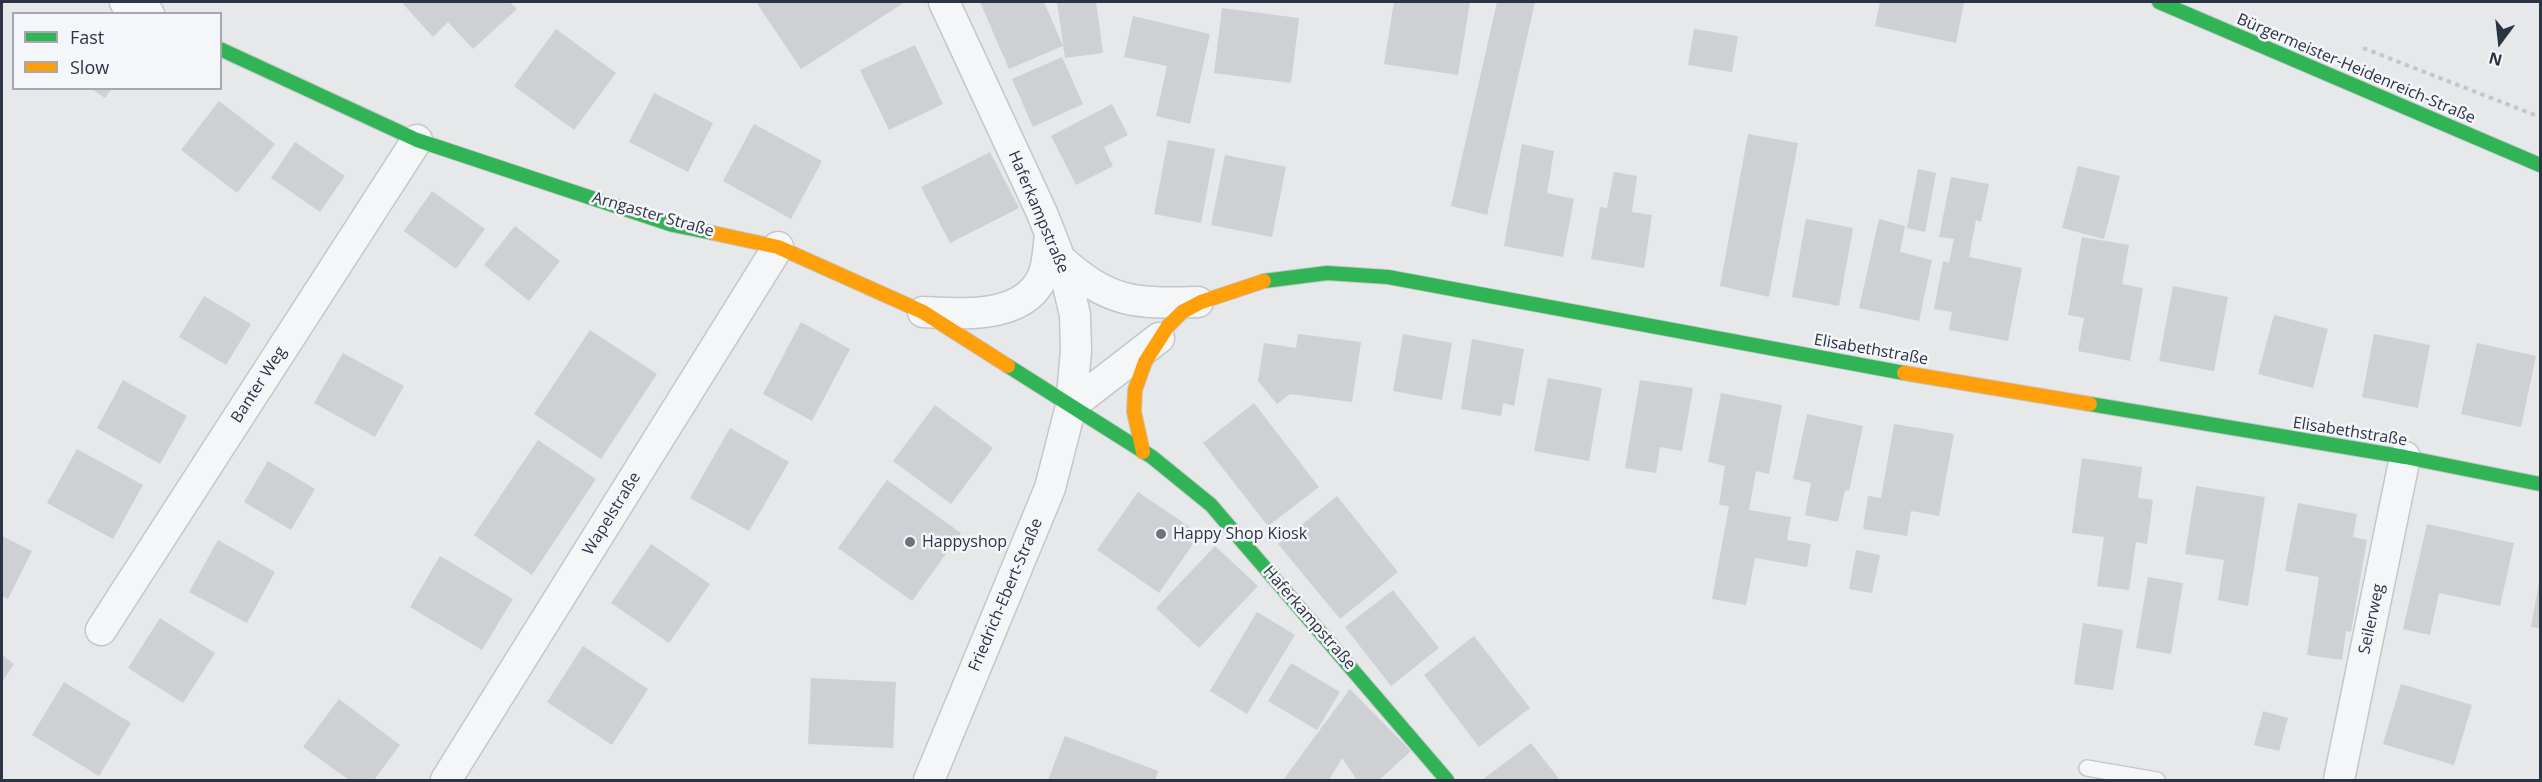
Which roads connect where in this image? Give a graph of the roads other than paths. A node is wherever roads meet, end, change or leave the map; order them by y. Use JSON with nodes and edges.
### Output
{"nodes":[{"id":1,"x":124,"y":2,"type":"edge"},
{"id":2,"x":944,"y":2,"type":"edge"},
{"id":3,"x":2159,"y":2,"type":"edge"},
{"id":4,"x":145,"y":12,"type":"edge"},
{"id":5,"x":222,"y":50,"type":"edge"},
{"id":6,"x":417,"y":140,"type":"junction"},
{"id":7,"x":2541,"y":165,"type":"edge"},
{"id":8,"x":1055,"y":246,"type":"junction"},
{"id":9,"x":778,"y":247,"type":"junction"},
{"id":10,"x":1198,"y":302,"type":"junction"},
{"id":11,"x":924,"y":312,"type":"junction"},
{"id":12,"x":1161,"y":336,"type":"junction"},
{"id":13,"x":1071,"y":406,"type":"junction"},
{"id":14,"x":1143,"y":452,"type":"junction"},
{"id":15,"x":2405,"y":457,"type":"junction"},
{"id":16,"x":2541,"y":484,"type":"edge"},
{"id":17,"x":101,"y":630,"type":"dead end"},
{"id":18,"x":2087,"y":768,"type":"dead end"},
{"id":19,"x":446,"y":780,"type":"edge"},
{"id":20,"x":929,"y":780,"type":"edge"},
{"id":21,"x":1447,"y":780,"type":"edge"},
{"id":22,"x":2157,"y":780,"type":"edge"},
{"id":23,"x":2339,"y":780,"type":"edge"}],
"edges":[{"from":1,"to":4,"type":"street"},
{"from":2,"to":8,"type":"street","name":"Haferkampstraße"},
{"from":3,"to":7,"type":"street","name":"Bürgermeister-Heidenreich-Straße"},
{"from":5,"to":6,"type":"street","name":"Arngaster Straße"},
{"from":6,"to":9,"type":"street","name":"Arngaster Straße"},
{"from":6,"to":17,"type":"street","name":"Banter Weg"},
{"from":8,"to":10,"type":"street"},
{"from":8,"to":11,"type":"street"},
{"from":8,"to":13,"type":"street","name":"Haferkampstraße"},
{"from":9,"to":11,"type":"street","name":"Arngaster Straße"},
{"from":9,"to":19,"type":"street","name":"Wapelstraße"},
{"from":10,"to":12,"type":"street","name":"Elisabethstraße"},
{"from":10,"to":15,"type":"street","name":"Elisabethstraße"},
{"from":11,"to":13,"type":"street","name":"Arngaster Straße"},
{"from":12,"to":13,"type":"street"},
{"from":12,"to":14,"type":"street","name":"Elisabethstraße"},
{"from":13,"to":14,"type":"street","name":"Haferkampstraße"},
{"from":13,"to":20,"type":"street","name":"Friedrich-Ebert-Straße"},
{"from":14,"to":21,"type":"street","name":"Haferkampstraße"},
{"from":15,"to":16,"type":"street","name":"Elisabethstraße"},
{"from":15,"to":23,"type":"street","name":"Seilerweg"},
{"from":18,"to":22,"type":"lane"}]}
